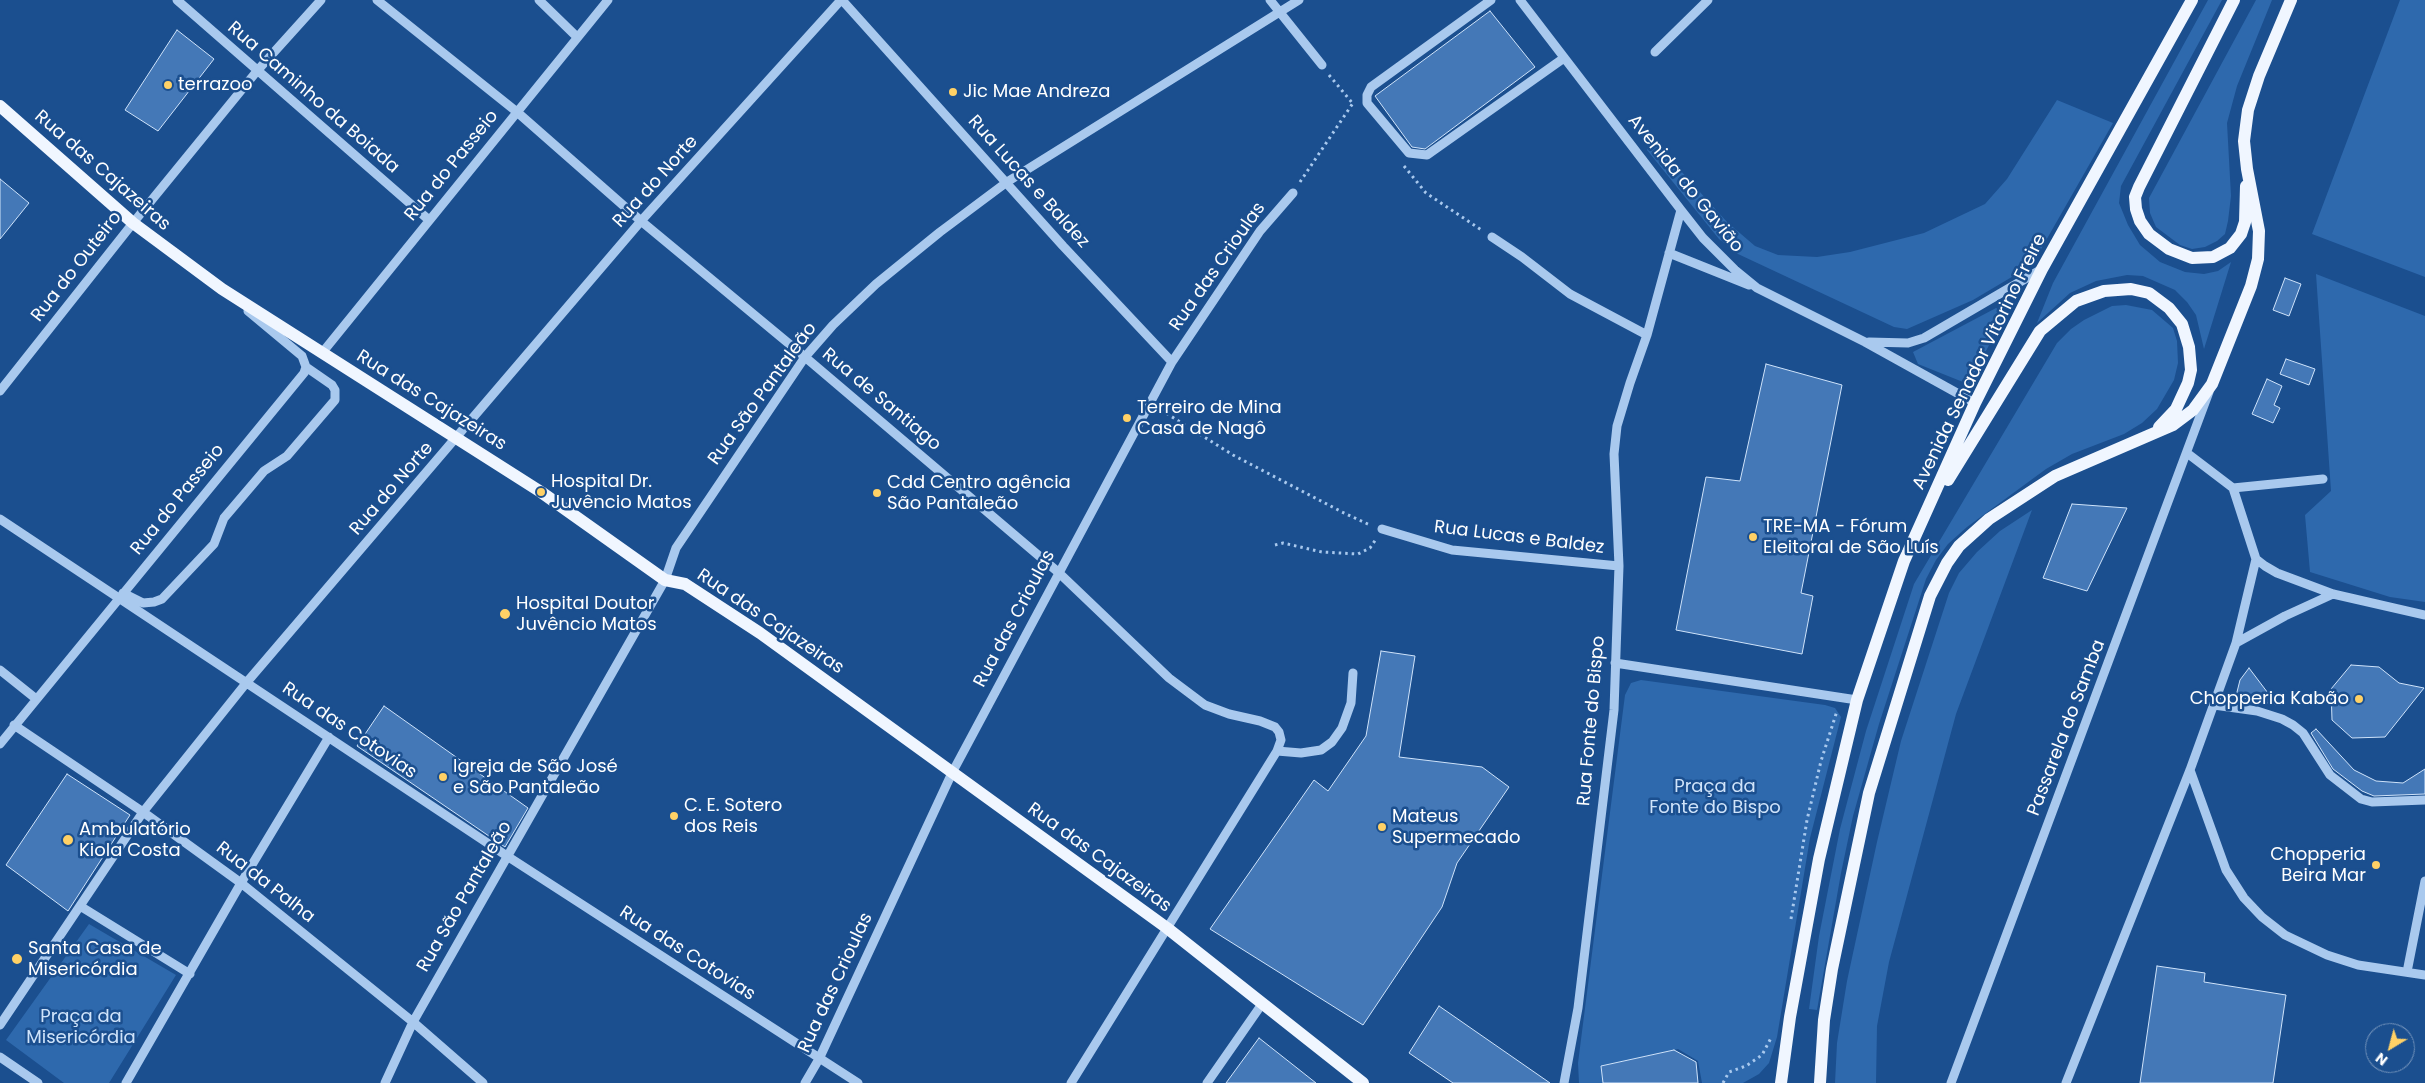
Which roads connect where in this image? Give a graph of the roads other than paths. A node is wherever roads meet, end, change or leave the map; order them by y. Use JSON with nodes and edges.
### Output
{"nodes":[{"id":1,"x":177,"y":0,"type":"edge"},
{"id":2,"x":321,"y":0,"type":"edge"},
{"id":3,"x":376,"y":0,"type":"edge"},
{"id":4,"x":539,"y":0,"type":"edge"},
{"id":5,"x":608,"y":0,"type":"edge"},
{"id":6,"x":841,"y":0,"type":"edge"},
{"id":7,"x":1270,"y":0,"type":"edge"},
{"id":8,"x":1299,"y":0,"type":"edge"},
{"id":9,"x":1491,"y":0,"type":"edge"},
{"id":10,"x":1520,"y":0,"type":"edge"},
{"id":11,"x":1708,"y":0,"type":"edge"},
{"id":12,"x":2192,"y":0,"type":"edge"},
{"id":13,"x":2234,"y":0,"type":"edge"},
{"id":14,"x":2291,"y":0,"type":"edge"},
{"id":15,"x":1279,"y":13,"type":"junction"},
{"id":16,"x":578,"y":37,"type":"junction"},
{"id":17,"x":1655,"y":52,"type":"dead end"},
{"id":18,"x":1564,"y":58,"type":"junction"},
{"id":19,"x":1322,"y":65,"type":"dead end"},
{"id":20,"x":257,"y":71,"type":"junction"},
{"id":21,"x":0,"y":106,"type":"edge"},
{"id":22,"x":516,"y":112,"type":"junction"},
{"id":23,"x":2247,"y":169,"type":"junction"},
{"id":24,"x":1007,"y":182,"type":"junction"},
{"id":25,"x":1293,"y":193,"type":"road end"},
{"id":26,"x":1680,"y":210,"type":"junction"},
{"id":27,"x":429,"y":220,"type":"junction"},
{"id":28,"x":641,"y":221,"type":"junction"},
{"id":29,"x":133,"y":223,"type":"junction"},
{"id":30,"x":1492,"y":237,"type":"dead end"},
{"id":31,"x":1669,"y":253,"type":"junction"},
{"id":32,"x":2042,"y":269,"type":"junction"},
{"id":33,"x":1756,"y":288,"type":"junction"},
{"id":34,"x":222,"y":289,"type":"junction"},
{"id":35,"x":1647,"y":334,"type":"junction"},
{"id":36,"x":1865,"y":342,"type":"junction"},
{"id":37,"x":322,"y":353,"type":"junction"},
{"id":38,"x":805,"y":357,"type":"junction"},
{"id":39,"x":1172,"y":362,"type":"junction"},
{"id":40,"x":306,"y":368,"type":"junction"},
{"id":41,"x":2212,"y":384,"type":"junction"},
{"id":42,"x":0,"y":391,"type":"edge"},
{"id":43,"x":1975,"y":403,"type":"junction"},
{"id":44,"x":457,"y":438,"type":"junction"},
{"id":45,"x":2132,"y":444,"type":"junction"},
{"id":46,"x":2187,"y":453,"type":"junction"},
{"id":47,"x":2323,"y":479,"type":"dead end"},
{"id":48,"x":2233,"y":488,"type":"junction"},
{"id":49,"x":0,"y":518,"type":"edge"},
{"id":50,"x":1920,"y":527,"type":"junction"},
{"id":51,"x":1382,"y":529,"type":"road end"},
{"id":52,"x":2256,"y":559,"type":"junction"},
{"id":53,"x":1618,"y":566,"type":"junction"},
{"id":54,"x":1058,"y":572,"type":"junction"},
{"id":55,"x":666,"y":580,"type":"junction"},
{"id":56,"x":2333,"y":594,"type":"junction"},
{"id":57,"x":121,"y":595,"type":"junction"},
{"id":58,"x":2425,"y":614,"type":"edge"},
{"id":59,"x":2236,"y":643,"type":"junction"},
{"id":60,"x":1615,"y":663,"type":"junction"},
{"id":61,"x":0,"y":670,"type":"edge"},
{"id":62,"x":1353,"y":673,"type":"dead end"},
{"id":63,"x":247,"y":682,"type":"junction"},
{"id":64,"x":35,"y":698,"type":"junction"},
{"id":65,"x":1857,"y":700,"type":"junction"},
{"id":66,"x":2214,"y":705,"type":"junction"},
{"id":67,"x":14,"y":725,"type":"junction"},
{"id":68,"x":329,"y":738,"type":"junction"},
{"id":69,"x":0,"y":744,"type":"edge"},
{"id":70,"x":1277,"y":751,"type":"junction"},
{"id":71,"x":2190,"y":770,"type":"junction"},
{"id":72,"x":952,"y":773,"type":"junction"},
{"id":73,"x":2425,"y":800,"type":"edge"},
{"id":74,"x":143,"y":812,"type":"junction"},
{"id":75,"x":507,"y":856,"type":"junction"},
{"id":76,"x":2425,"y":881,"type":"edge"},
{"id":77,"x":242,"y":883,"type":"junction"},
{"id":78,"x":80,"y":906,"type":"junction"},
{"id":79,"x":1167,"y":928,"type":"junction"},
{"id":80,"x":2407,"y":972,"type":"junction"},
{"id":81,"x":190,"y":974,"type":"junction"},
{"id":82,"x":2425,"y":975,"type":"edge"},
{"id":83,"x":1262,"y":1004,"type":"junction"},
{"id":84,"x":413,"y":1022,"type":"junction"},
{"id":85,"x":0,"y":1025,"type":"edge"},
{"id":86,"x":0,"y":1057,"type":"edge"},
{"id":87,"x":819,"y":1060,"type":"junction"},
{"id":88,"x":38,"y":1083,"type":"edge"},
{"id":89,"x":126,"y":1083,"type":"edge"},
{"id":90,"x":386,"y":1083,"type":"edge"},
{"id":91,"x":483,"y":1083,"type":"edge"},
{"id":92,"x":805,"y":1083,"type":"edge"},
{"id":93,"x":858,"y":1083,"type":"edge"},
{"id":94,"x":1071,"y":1083,"type":"edge"},
{"id":95,"x":1207,"y":1083,"type":"edge"},
{"id":96,"x":1362,"y":1083,"type":"edge"},
{"id":97,"x":1564,"y":1083,"type":"edge"},
{"id":98,"x":1781,"y":1083,"type":"edge"},
{"id":99,"x":1820,"y":1083,"type":"edge"},
{"id":100,"x":1951,"y":1083,"type":"edge"},
{"id":101,"x":2066,"y":1083,"type":"edge"}],
"edges":[{"from":1,"to":20,"type":"street","name":"Rua Caminho da Boiada"},
{"from":2,"to":20,"type":"street","name":"Rua do Outeiro"},
{"from":3,"to":22,"type":"street","name":"Rua de Santiago"},
{"from":4,"to":16,"type":"street"},
{"from":5,"to":16,"type":"street","name":"Rua do Passeio"},
{"from":6,"to":24,"type":"street","name":"Rua Lucas e Baldez"},
{"from":6,"to":28,"type":"street","name":"Rua do Norte"},
{"from":7,"to":15,"type":"street"},
{"from":8,"to":15,"type":"street","name":"Rua São Pantaleão"},
{"from":9,"to":18,"type":"street"},
{"from":10,"to":18,"type":"street","name":"Avenida do Gavião"},
{"from":11,"to":17,"type":"street"},
{"from":12,"to":32,"type":"main road","name":"Avenida Senador Vitorino Freire"},
{"from":13,"to":23,"type":"main road"},
{"from":14,"to":23,"type":"main road"},
{"from":15,"to":19,"type":"street"},
{"from":15,"to":24,"type":"street","name":"Rua São Pantaleão"},
{"from":16,"to":22,"type":"street","name":"Rua do Passeio"},
{"from":18,"to":26,"type":"street","name":"Avenida do Gavião"},
{"from":20,"to":27,"type":"street","name":"Rua Caminho da Boiada"},
{"from":20,"to":29,"type":"street","name":"Rua do Outeiro"},
{"from":21,"to":29,"type":"main road","name":"Rua das Cajazeiras"},
{"from":22,"to":27,"type":"street","name":"Rua do Passeio"},
{"from":22,"to":28,"type":"street","name":"Rua de Santiago"},
{"from":23,"to":41,"type":"main road"},
{"from":24,"to":38,"type":"street","name":"Rua São Pantaleão"},
{"from":24,"to":39,"type":"street","name":"Rua Lucas e Baldez"},
{"from":25,"to":39,"type":"street","name":"Rua das Crioulas"},
{"from":26,"to":31,"type":"street","name":"Rua Fonte do Bispo"},
{"from":26,"to":33,"type":"street","name":"Avenida do Gavião"},
{"from":27,"to":37,"type":"street","name":"Rua do Passeio"},
{"from":28,"to":38,"type":"street","name":"Rua de Santiago"},
{"from":28,"to":44,"type":"street","name":"Rua do Norte"},
{"from":29,"to":34,"type":"main road","name":"Rua das Cajazeiras"},
{"from":29,"to":42,"type":"street","name":"Rua do Outeiro"},
{"from":30,"to":35,"type":"street"},
{"from":31,"to":33,"type":"street"},
{"from":31,"to":35,"type":"street","name":"Rua Fonte do Bispo"},
{"from":32,"to":36,"type":"street","name":"Avenida do Gavião"},
{"from":32,"to":43,"type":"main road","name":"Avenida Senador Vitorino Freire"},
{"from":33,"to":36,"type":"street","name":"Avenida do Gavião"},
{"from":34,"to":37,"type":"main road","name":"Rua das Cajazeiras"},
{"from":34,"to":40,"type":"street"},
{"from":35,"to":53,"type":"street","name":"Rua Fonte do Bispo"},
{"from":36,"to":43,"type":"street","name":"Avenida do Gavião"},
{"from":37,"to":44,"type":"main road","name":"Rua das Cajazeiras"},
{"from":38,"to":54,"type":"street","name":"Rua de Santiago"},
{"from":38,"to":55,"type":"street","name":"Rua São Pantaleão"},
{"from":39,"to":54,"type":"street","name":"Rua das Crioulas"},
{"from":40,"to":57,"type":"street","name":"Rua do Passeio"},
{"from":40,"to":57,"type":"street"},
{"from":41,"to":45,"type":"main road"},
{"from":41,"to":46,"type":"street","name":"Passarela do Samba"},
{"from":43,"to":50,"type":"main road","name":"Avenida Senador Vitorino Freire"},
{"from":44,"to":55,"type":"main road","name":"Rua das Cajazeiras"},
{"from":44,"to":63,"type":"street","name":"Rua do Norte"},
{"from":45,"to":50,"type":"main road"},
{"from":45,"to":99,"type":"main road"},
{"from":46,"to":48,"type":"street"},
{"from":46,"to":100,"type":"street","name":"Passarela do Samba"},
{"from":47,"to":48,"type":"street"},
{"from":48,"to":52,"type":"street"},
{"from":49,"to":57,"type":"street","name":"Rua das Cotovias"},
{"from":50,"to":65,"type":"main road","name":"Avenida Senador Vitorino Freire"},
{"from":51,"to":53,"type":"street","name":"Rua Lucas e Baldez"},
{"from":52,"to":56,"type":"street"},
{"from":52,"to":59,"type":"street"},
{"from":53,"to":60,"type":"street","name":"Rua Fonte do Bispo"},
{"from":54,"to":70,"type":"street","name":"Rua de Santiago"},
{"from":54,"to":72,"type":"street","name":"Rua das Crioulas"},
{"from":55,"to":72,"type":"main road","name":"Rua das Cajazeiras"},
{"from":55,"to":75,"type":"street","name":"Rua São Pantaleão"},
{"from":56,"to":58,"type":"street"},
{"from":56,"to":59,"type":"street"},
{"from":57,"to":63,"type":"street","name":"Rua das Cotovias"},
{"from":57,"to":64,"type":"street","name":"Rua do Passeio"},
{"from":59,"to":66,"type":"street"},
{"from":60,"to":65,"type":"street"},
{"from":60,"to":97,"type":"street","name":"Rua Fonte do Bispo"},
{"from":61,"to":64,"type":"street"},
{"from":62,"to":70,"type":"street"},
{"from":63,"to":68,"type":"street","name":"Rua das Cotovias"},
{"from":63,"to":74,"type":"street","name":"Rua do Norte"},
{"from":64,"to":67,"type":"street","name":"Rua do Passeio"},
{"from":65,"to":98,"type":"main road","name":"Avenida Senador Vitorino Freire"},
{"from":66,"to":71,"type":"street"},
{"from":66,"to":73,"type":"street"},
{"from":67,"to":69,"type":"street","name":"Rua do Passeio"},
{"from":67,"to":74,"type":"street","name":"Rua da Palha"},
{"from":68,"to":75,"type":"street","name":"Rua das Cotovias"},
{"from":68,"to":77,"type":"street"},
{"from":70,"to":79,"type":"street"},
{"from":71,"to":80,"type":"street"},
{"from":71,"to":101,"type":"street"},
{"from":72,"to":79,"type":"main road","name":"Rua das Cajazeiras"},
{"from":72,"to":87,"type":"street","name":"Rua das Crioulas"},
{"from":74,"to":77,"type":"street","name":"Rua da Palha"},
{"from":74,"to":78,"type":"street","name":"Rua do Norte"},
{"from":75,"to":84,"type":"street","name":"Rua São Pantaleão"},
{"from":75,"to":87,"type":"street","name":"Rua das Cotovias"},
{"from":76,"to":80,"type":"street"},
{"from":77,"to":81,"type":"street"},
{"from":77,"to":84,"type":"street","name":"Rua da Palha"},
{"from":78,"to":81,"type":"street"},
{"from":78,"to":85,"type":"street","name":"Rua do Norte"},
{"from":79,"to":83,"type":"main road","name":"Rua das Cajazeiras"},
{"from":79,"to":94,"type":"street"},
{"from":80,"to":82,"type":"street"},
{"from":81,"to":89,"type":"street"},
{"from":83,"to":95,"type":"street"},
{"from":83,"to":96,"type":"main road","name":"Rua das Cajazeiras"},
{"from":84,"to":90,"type":"street","name":"Rua São Pantaleão"},
{"from":84,"to":91,"type":"street","name":"Rua da Palha"},
{"from":86,"to":88,"type":"street"},
{"from":87,"to":92,"type":"street","name":"Rua das Crioulas"},
{"from":87,"to":93,"type":"street","name":"Rua das Cotovias"}]}
